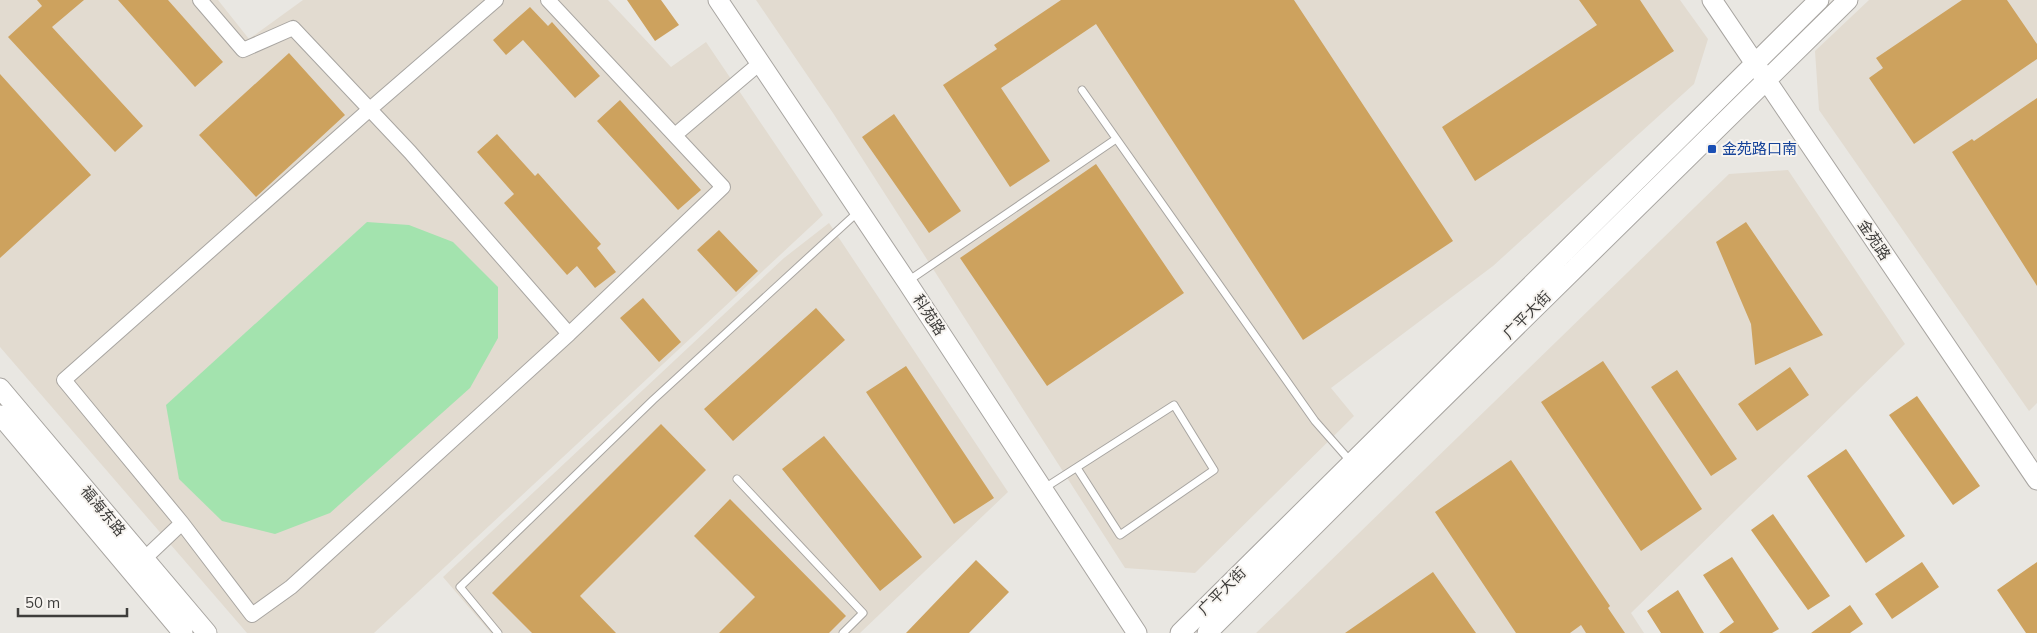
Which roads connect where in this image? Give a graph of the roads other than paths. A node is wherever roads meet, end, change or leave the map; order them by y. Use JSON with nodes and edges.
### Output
{"nodes":[{"id":1,"x":200,"y":0,"type":"edge"},
{"id":2,"x":496,"y":0,"type":"edge"},
{"id":3,"x":548,"y":0,"type":"edge"},
{"id":4,"x":718,"y":0,"type":"edge"},
{"id":5,"x":1712,"y":0,"type":"edge"},
{"id":6,"x":1819,"y":0,"type":"edge"},
{"id":7,"x":1848,"y":0,"type":"edge"},
{"id":8,"x":760,"y":63,"type":"junction"},
{"id":9,"x":1755,"y":64,"type":"junction"},
{"id":10,"x":1766,"y":80,"type":"junction"},
{"id":11,"x":1082,"y":90,"type":"dead end"},
{"id":12,"x":370,"y":109,"type":"junction"},
{"id":13,"x":674,"y":135,"type":"junction"},
{"id":14,"x":1116,"y":139,"type":"junction"},
{"id":15,"x":859,"y":211,"type":"junction"},
{"id":16,"x":907,"y":282,"type":"junction"},
{"id":17,"x":570,"y":334,"type":"junction"},
{"id":18,"x":0,"y":388,"type":"edge"},
{"id":19,"x":0,"y":415,"type":"edge"},
{"id":20,"x":1077,"y":468,"type":"junction"},
{"id":21,"x":1358,"y":469,"type":"junction"},
{"id":22,"x":737,"y":479,"type":"dead end"},
{"id":23,"x":2037,"y":480,"type":"edge"},
{"id":24,"x":1043,"y":490,"type":"junction"},
{"id":25,"x":182,"y":523,"type":"junction"},
{"id":26,"x":144,"y":560,"type":"junction"},
{"id":27,"x":183,"y":633,"type":"edge"},
{"id":28,"x":207,"y":633,"type":"edge"},
{"id":29,"x":498,"y":633,"type":"edge"},
{"id":30,"x":843,"y":633,"type":"edge"},
{"id":31,"x":1136,"y":633,"type":"edge"},
{"id":32,"x":1180,"y":633,"type":"edge"},
{"id":33,"x":1208,"y":633,"type":"edge"}],
"edges":[{"from":1,"to":12,"type":"street"},
{"from":2,"to":12,"type":"street"},
{"from":3,"to":13,"type":"street"},
{"from":4,"to":8,"type":"street","name":"科苑路"},
{"from":5,"to":9,"type":"street","name":"金苑路"},
{"from":6,"to":9,"type":"street","name":"广平大街"},
{"from":7,"to":10,"type":"street","name":"广平大街"},
{"from":8,"to":13,"type":"street"},
{"from":8,"to":15,"type":"street","name":"科苑路"},
{"from":9,"to":10,"type":"street","name":"金苑路"},
{"from":9,"to":21,"type":"street","name":"广平大街"},
{"from":10,"to":21,"type":"street","name":"广平大街"},
{"from":10,"to":23,"type":"street","name":"金苑路"},
{"from":11,"to":14,"type":"lane"},
{"from":12,"to":17,"type":"street"},
{"from":12,"to":25,"type":"street"},
{"from":13,"to":17,"type":"street"},
{"from":14,"to":16,"type":"lane"},
{"from":14,"to":21,"type":"lane"},
{"from":15,"to":16,"type":"street","name":"科苑路"},
{"from":15,"to":29,"type":"lane"},
{"from":16,"to":24,"type":"street","name":"科苑路"},
{"from":17,"to":25,"type":"street"},
{"from":18,"to":26,"type":"street","name":"福海东路"},
{"from":19,"to":27,"type":"street","name":"福海东路"},
{"from":20,"to":20,"type":"lane"},
{"from":20,"to":24,"type":"lane"},
{"from":21,"to":32,"type":"street","name":"广平大街"},
{"from":21,"to":33,"type":"street","name":"广平大街"},
{"from":22,"to":30,"type":"lane"},
{"from":24,"to":31,"type":"street","name":"科苑路"},
{"from":25,"to":26,"type":"street"},
{"from":26,"to":28,"type":"street","name":"福海东路"}]}
